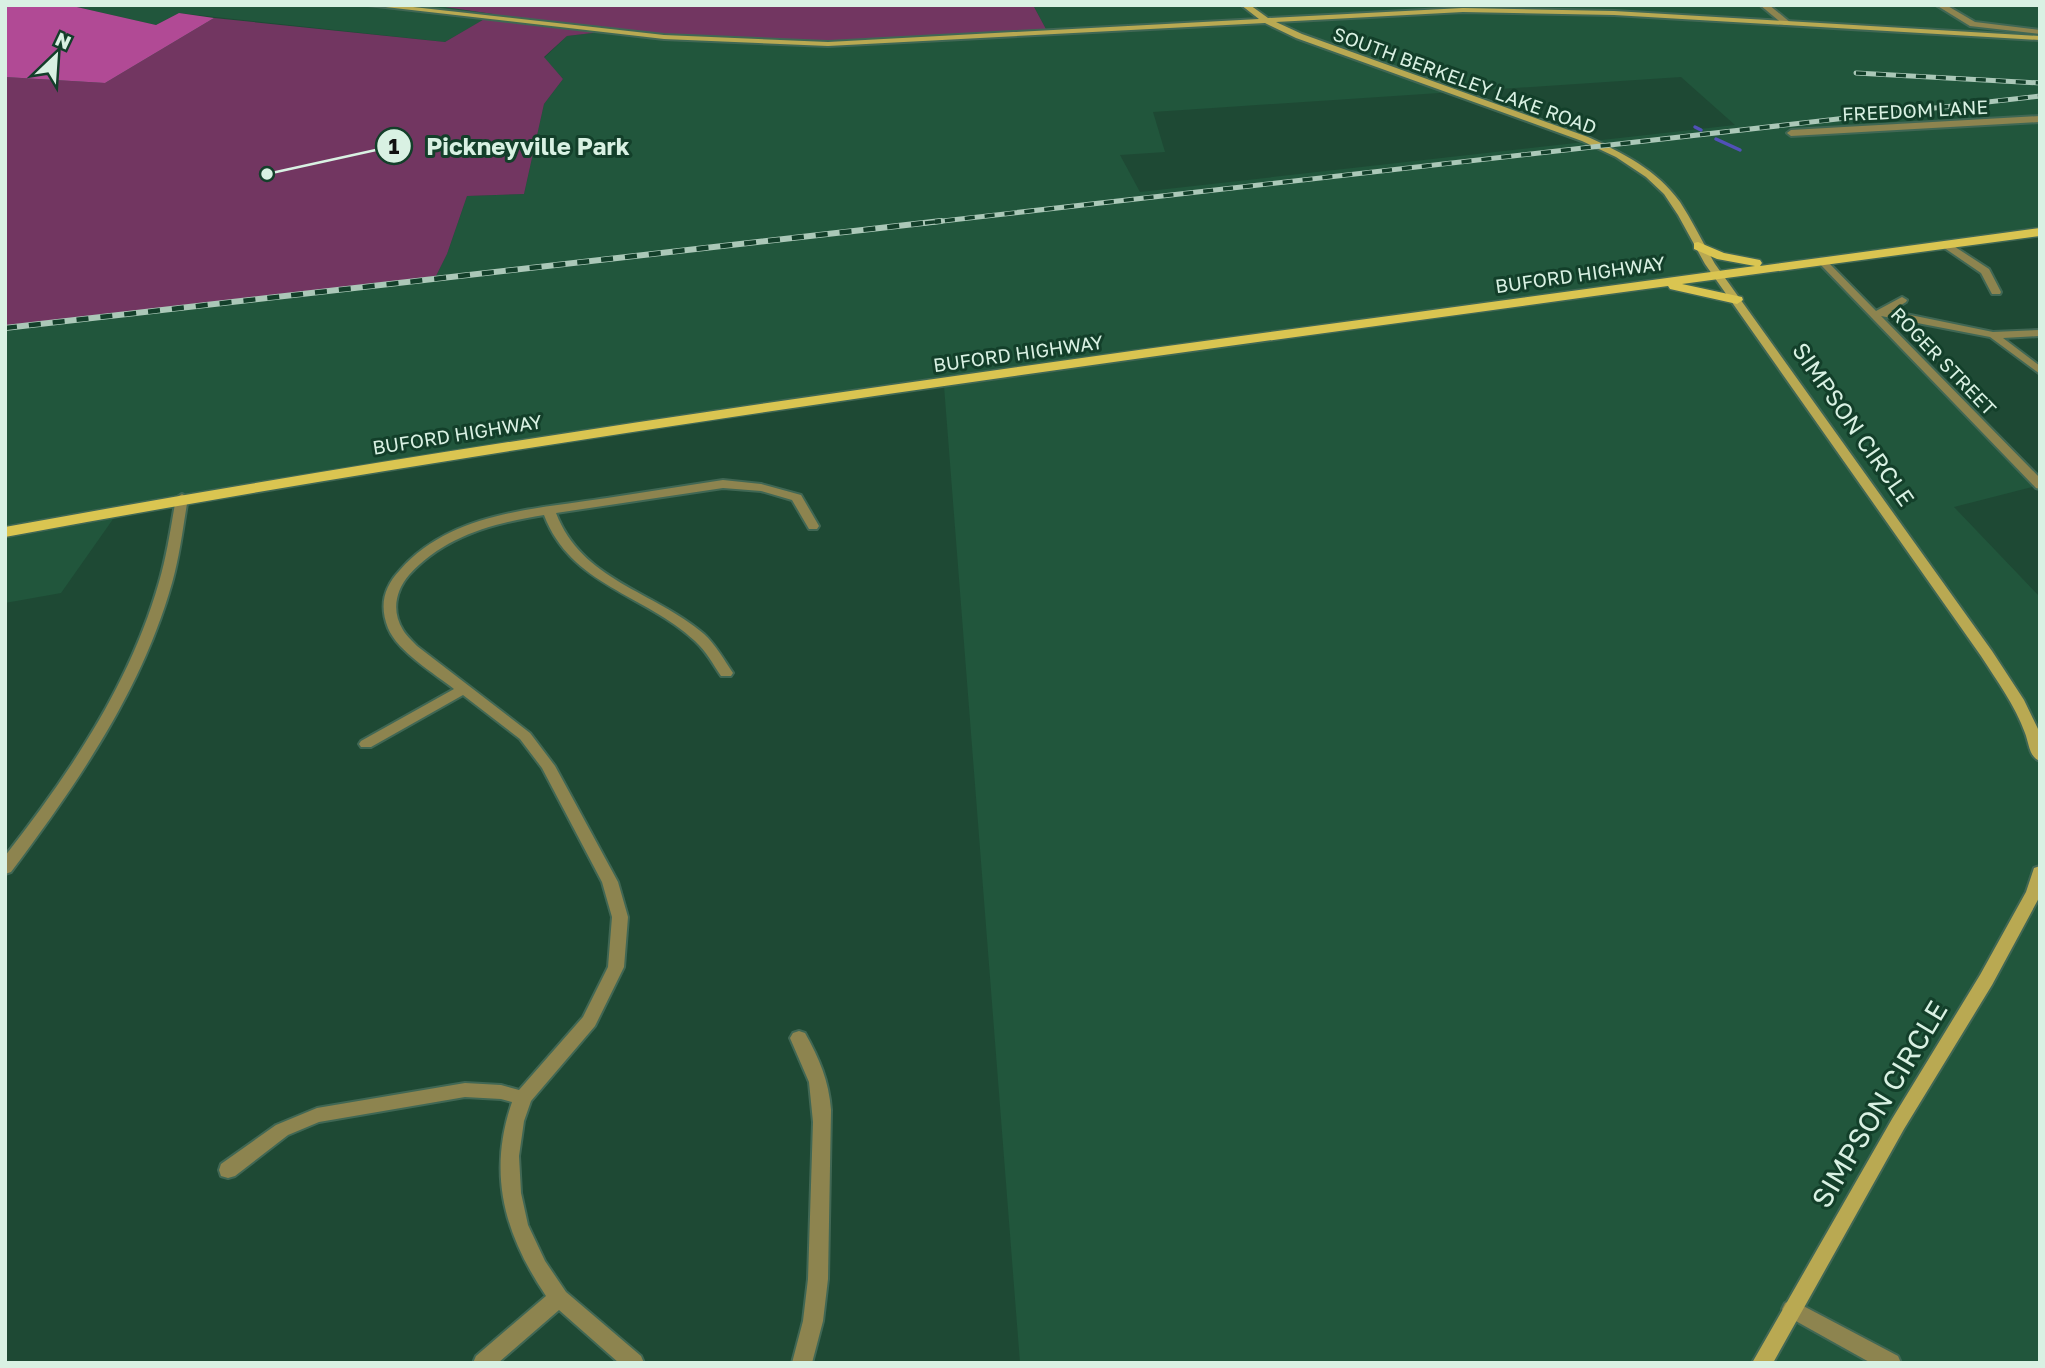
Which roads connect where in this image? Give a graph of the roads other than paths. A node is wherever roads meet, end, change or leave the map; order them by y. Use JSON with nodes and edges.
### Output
{"nodes":[{"id":1,"x":372,"y":5,"type":"edge"},
{"id":2,"x":1764,"y":5,"type":"edge"},
{"id":3,"x":1940,"y":5,"type":"edge"},
{"id":4,"x":1245,"y":6,"type":"edge"},
{"id":5,"x":1319,"y":18,"type":"junction"},
{"id":6,"x":1305,"y":19,"type":"junction"},
{"id":7,"x":1267,"y":20,"type":"junction"},
{"id":8,"x":1235,"y":22,"type":"junction"},
{"id":9,"x":1220,"y":23,"type":"junction"},
{"id":10,"x":1787,"y":23,"type":"junction"},
{"id":11,"x":1282,"y":28,"type":"junction"},
{"id":12,"x":2040,"y":32,"type":"edge"},
{"id":13,"x":1299,"y":36,"type":"junction"},
{"id":14,"x":2040,"y":38,"type":"edge"},
{"id":15,"x":2040,"y":119,"type":"edge"},
{"id":16,"x":1791,"y":133,"type":"dead end"},
{"id":17,"x":1600,"y":146,"type":"joint"},
{"id":18,"x":2040,"y":232,"type":"edge"},
{"id":19,"x":1946,"y":245,"type":"junction"},
{"id":20,"x":1698,"y":246,"type":"junction"},
{"id":21,"x":1822,"y":261,"type":"junction"},
{"id":22,"x":1780,"y":266,"type":"junction"},
{"id":23,"x":1716,"y":274,"type":"junction"},
{"id":24,"x":1646,"y":284,"type":"junction"},
{"id":25,"x":1996,"y":292,"type":"dead end"},
{"id":26,"x":1737,"y":300,"type":"junction"},
{"id":27,"x":1902,"y":300,"type":"dead end"},
{"id":28,"x":1879,"y":314,"type":"junction"},
{"id":29,"x":2039,"y":333,"type":"edge"},
{"id":30,"x":1993,"y":335,"type":"junction"},
{"id":31,"x":2040,"y":371,"type":"edge"},
{"id":32,"x":2040,"y":485,"type":"edge"},
{"id":33,"x":182,"y":498,"type":"junction"},
{"id":34,"x":549,"y":511,"type":"junction"},
{"id":35,"x":813,"y":526,"type":"dead end"},
{"id":36,"x":5,"y":532,"type":"edge"},
{"id":37,"x":726,"y":673,"type":"dead end"},
{"id":38,"x":464,"y":689,"type":"junction"},
{"id":39,"x":366,"y":744,"type":"dead end"},
{"id":40,"x":2040,"y":756,"type":"edge"},
{"id":41,"x":5,"y":868,"type":"edge"},
{"id":42,"x":2040,"y":872,"type":"edge"},
{"id":43,"x":799,"y":1038,"type":"dead end"},
{"id":44,"x":523,"y":1098,"type":"junction"},
{"id":45,"x":228,"y":1170,"type":"dead end"},
{"id":46,"x":559,"y":1298,"type":"junction"},
{"id":47,"x":1792,"y":1309,"type":"junction"},
{"id":48,"x":483,"y":1363,"type":"edge"},
{"id":49,"x":634,"y":1363,"type":"edge"},
{"id":50,"x":802,"y":1363,"type":"edge"},
{"id":51,"x":1762,"y":1363,"type":"edge"},
{"id":52,"x":1891,"y":1363,"type":"edge"}],
"edges":[{"from":1,"to":9,"type":"street"},
{"from":2,"to":10,"type":"street"},
{"from":3,"to":12,"type":"street"},
{"from":4,"to":6,"type":"street"},
{"from":4,"to":7,"type":"street","name":"SOUTH BERKELEY LAKE ROAD"},
{"from":4,"to":9,"type":"street"},
{"from":5,"to":6,"type":"street"},
{"from":5,"to":10,"type":"street"},
{"from":5,"to":13,"type":"street"},
{"from":6,"to":7,"type":"street"},
{"from":7,"to":8,"type":"street"},
{"from":7,"to":11,"type":"street","name":"SOUTH BERKELEY LAKE ROAD"},
{"from":8,"to":9,"type":"street"},
{"from":8,"to":11,"type":"street"},
{"from":10,"to":14,"type":"street"},
{"from":11,"to":13,"type":"street","name":"SOUTH BERKELEY LAKE ROAD"},
{"from":13,"to":17,"type":"street","name":"SOUTH BERKELEY LAKE ROAD"},
{"from":15,"to":16,"type":"street","name":"FREEDOM LANE"},
{"from":17,"to":20,"type":"street","name":"SIMPSON CIRCLE"},
{"from":18,"to":19,"type":"main road","name":"BUFORD HIGHWAY"},
{"from":19,"to":21,"type":"main road","name":"BUFORD HIGHWAY"},
{"from":19,"to":25,"type":"street"},
{"from":20,"to":22,"type":"main road"},
{"from":20,"to":23,"type":"street","name":"SIMPSON CIRCLE"},
{"from":21,"to":22,"type":"main road","name":"BUFORD HIGHWAY"},
{"from":21,"to":28,"type":"street","name":"ROGER STREET"},
{"from":22,"to":23,"type":"main road","name":"BUFORD HIGHWAY"},
{"from":23,"to":24,"type":"main road","name":"BUFORD HIGHWAY"},
{"from":23,"to":26,"type":"street","name":"SIMPSON CIRCLE"},
{"from":24,"to":26,"type":"main road"},
{"from":24,"to":33,"type":"main road","name":"BUFORD HIGHWAY"},
{"from":26,"to":40,"type":"street","name":"SIMPSON CIRCLE"},
{"from":27,"to":28,"type":"street"},
{"from":28,"to":30,"type":"street"},
{"from":28,"to":32,"type":"street","name":"ROGER STREET"},
{"from":29,"to":30,"type":"street"},
{"from":30,"to":31,"type":"street"},
{"from":33,"to":36,"type":"main road","name":"BUFORD HIGHWAY"},
{"from":33,"to":41,"type":"street"},
{"from":34,"to":35,"type":"street"},
{"from":34,"to":37,"type":"street"},
{"from":34,"to":38,"type":"street"},
{"from":38,"to":39,"type":"street"},
{"from":38,"to":44,"type":"street"},
{"from":42,"to":47,"type":"street","name":"SIMPSON CIRCLE"},
{"from":43,"to":50,"type":"street"},
{"from":44,"to":45,"type":"street"},
{"from":44,"to":46,"type":"street"},
{"from":46,"to":48,"type":"street"},
{"from":46,"to":49,"type":"street"},
{"from":47,"to":51,"type":"street","name":"SIMPSON CIRCLE"},
{"from":47,"to":52,"type":"street"}]}
